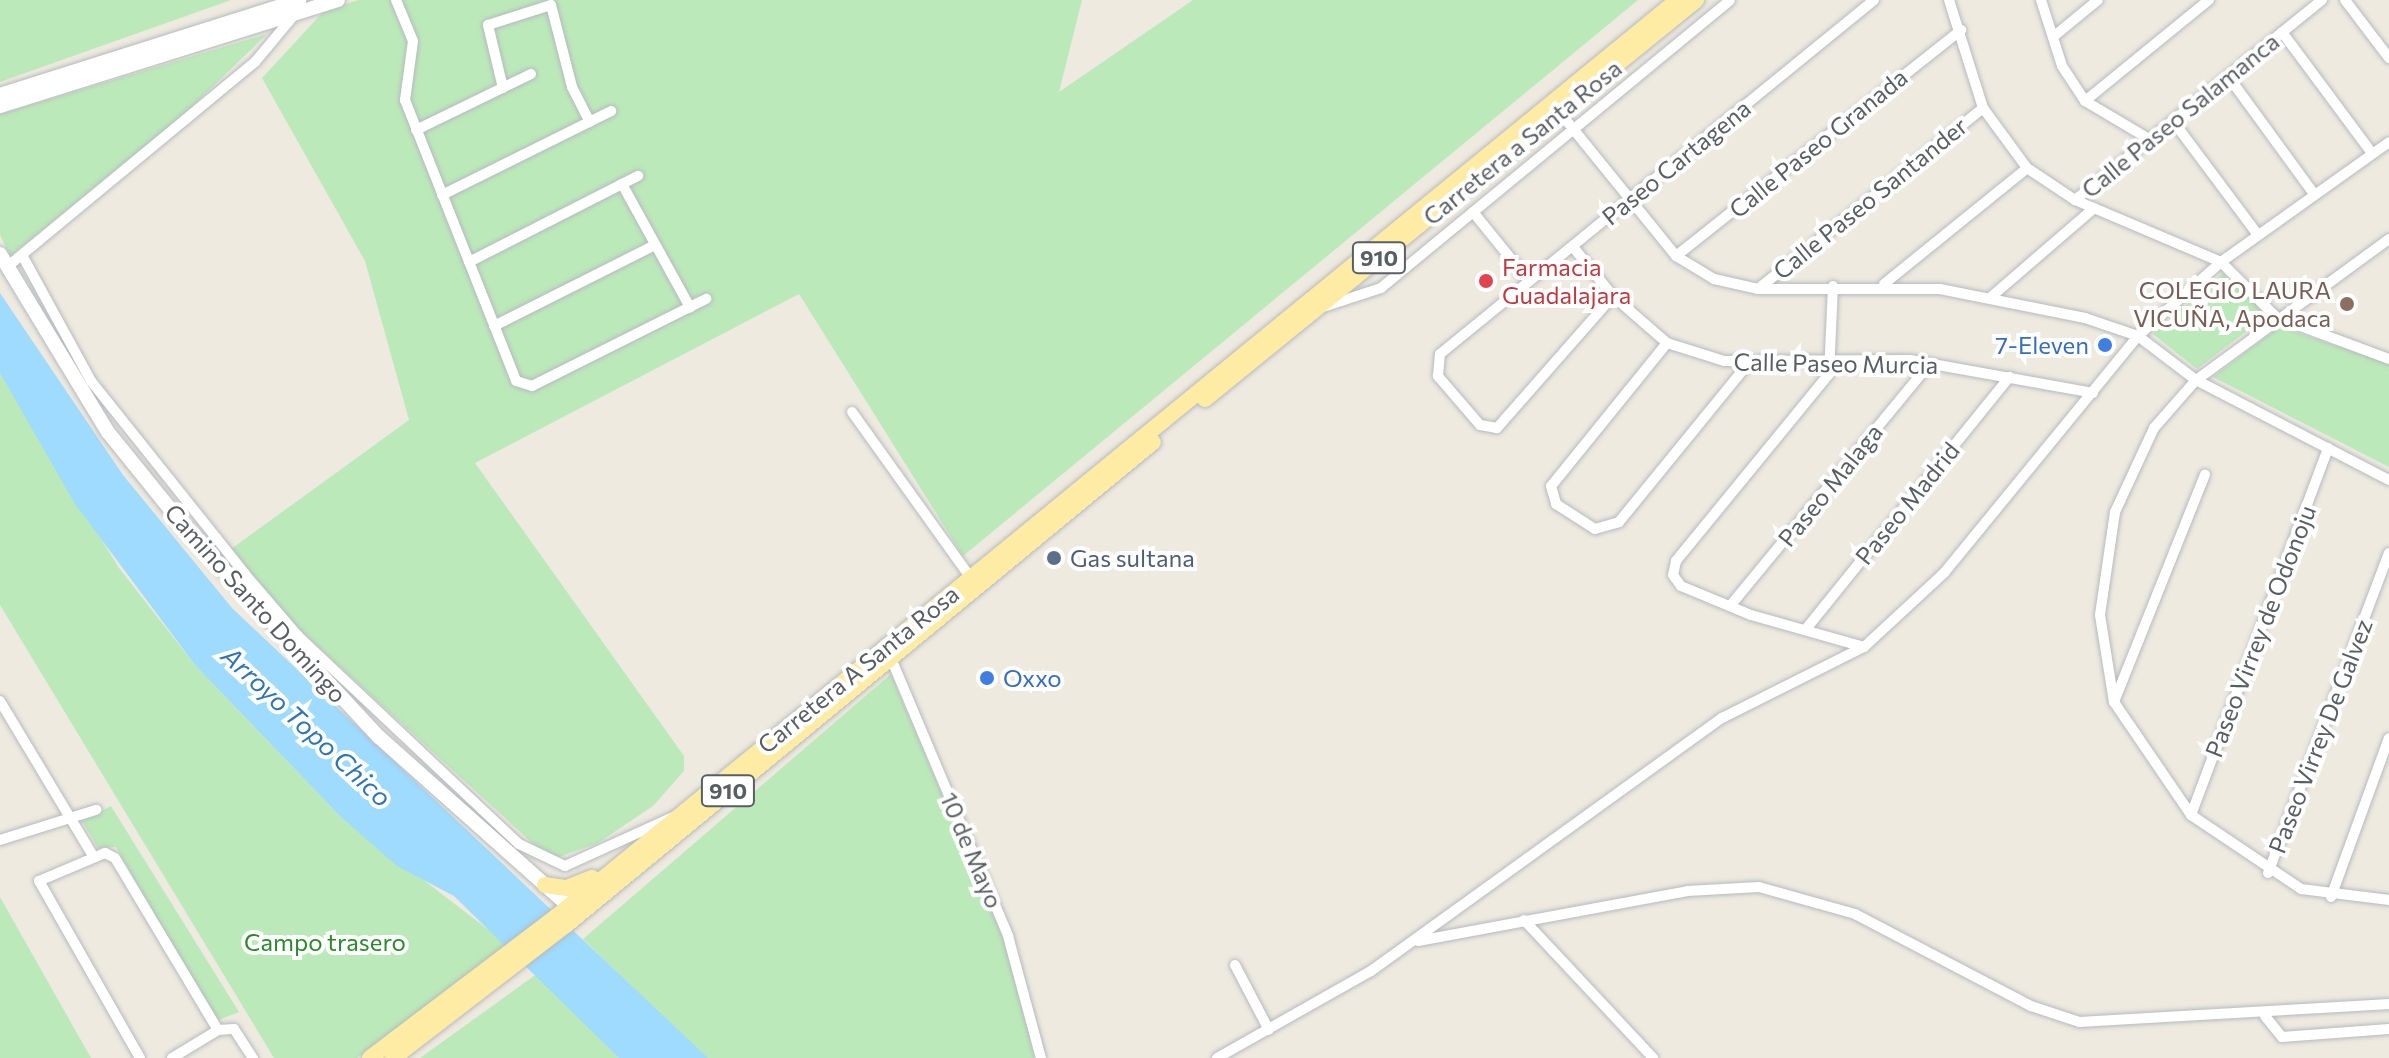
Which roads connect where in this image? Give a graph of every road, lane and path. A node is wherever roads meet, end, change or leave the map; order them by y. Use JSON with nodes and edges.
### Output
{"nodes":[{"id":1,"x":338,"y":0,"type":"edge"},
{"id":2,"x":396,"y":0,"type":"edge"},
{"id":3,"x":1678,"y":0,"type":"edge"},
{"id":4,"x":1696,"y":0,"type":"edge"},
{"id":5,"x":1730,"y":0,"type":"edge"},
{"id":6,"x":1874,"y":0,"type":"edge"},
{"id":7,"x":1949,"y":0,"type":"edge"},
{"id":8,"x":2041,"y":0,"type":"edge"},
{"id":9,"x":2098,"y":0,"type":"edge"},
{"id":10,"x":2209,"y":0,"type":"edge"},
{"id":11,"x":2322,"y":0,"type":"edge"},
{"id":12,"x":2345,"y":0,"type":"edge"},
{"id":13,"x":297,"y":7,"type":"edge"},
{"id":14,"x":1961,"y":30,"type":"junction"},
{"id":15,"x":2282,"y":32,"type":"junction"},
{"id":16,"x":1655,"y":34,"type":"junction"},
{"id":17,"x":2053,"y":37,"type":"junction"},
{"id":18,"x":1669,"y":51,"type":"junction"},
{"id":19,"x":2389,"y":58,"type":"edge"},
{"id":20,"x":531,"y":74,"type":"dead end"},
{"id":21,"x":2228,"y":76,"type":"junction"},
{"id":22,"x":503,"y":88,"type":"junction"},
{"id":23,"x":0,"y":95,"type":"edge"},
{"id":24,"x":2085,"y":101,"type":"junction"},
{"id":25,"x":0,"y":106,"type":"edge"},
{"id":26,"x":1555,"y":106,"type":"junction"},
{"id":27,"x":1983,"y":108,"type":"junction"},
{"id":28,"x":611,"y":111,"type":"dead end"},
{"id":29,"x":2173,"y":121,"type":"junction"},
{"id":30,"x":590,"y":122,"type":"junction"},
{"id":31,"x":1573,"y":128,"type":"junction"},
{"id":32,"x":416,"y":130,"type":"junction"},
{"id":33,"x":2149,"y":139,"type":"junction"},
{"id":34,"x":2389,"y":142,"type":"edge"},
{"id":35,"x":2372,"y":153,"type":"junction"},
{"id":36,"x":2027,"y":168,"type":"junction"},
{"id":37,"x":638,"y":176,"type":"dead end"},
{"id":38,"x":622,"y":184,"type":"junction"},
{"id":39,"x":2314,"y":194,"type":"junction"},
{"id":40,"x":442,"y":195,"type":"junction"},
{"id":41,"x":1629,"y":199,"type":"junction"},
{"id":42,"x":2075,"y":200,"type":"junction"},
{"id":43,"x":2094,"y":208,"type":"junction"},
{"id":44,"x":1473,"y":212,"type":"junction"},
{"id":45,"x":2258,"y":235,"type":"junction"},
{"id":46,"x":2389,"y":239,"type":"edge"},
{"id":47,"x":653,"y":246,"type":"junction"},
{"id":48,"x":1573,"y":247,"type":"junction"},
{"id":49,"x":22,"y":255,"type":"junction"},
{"id":50,"x":1676,"y":256,"type":"junction"},
{"id":51,"x":3,"y":260,"type":"edge"},
{"id":52,"x":469,"y":262,"type":"junction"},
{"id":53,"x":2221,"y":262,"type":"junction"},
{"id":54,"x":1529,"y":281,"type":"junction"},
{"id":55,"x":1884,"y":284,"type":"junction"},
{"id":56,"x":1833,"y":286,"type":"junction"},
{"id":57,"x":1758,"y":289,"type":"junction"},
{"id":58,"x":1613,"y":296,"type":"junction"},
{"id":59,"x":1991,"y":297,"type":"junction"},
{"id":60,"x":706,"y":299,"type":"dead end"},
{"id":61,"x":690,"y":307,"type":"junction"},
{"id":62,"x":1317,"y":308,"type":"junction"},
{"id":63,"x":2276,"y":317,"type":"junction"},
{"id":64,"x":494,"y":326,"type":"junction"},
{"id":65,"x":2138,"y":336,"type":"junction"},
{"id":66,"x":1667,"y":343,"type":"junction"},
{"id":67,"x":2389,"y":359,"type":"edge"},
{"id":68,"x":1834,"y":362,"type":"junction"},
{"id":69,"x":1930,"y":363,"type":"junction"},
{"id":70,"x":1747,"y":365,"type":"junction"},
{"id":71,"x":2009,"y":377,"type":"junction"},
{"id":72,"x":2196,"y":380,"type":"junction"},
{"id":73,"x":2093,"y":393,"type":"junction"},
{"id":74,"x":1195,"y":400,"type":"junction"},
{"id":75,"x":852,"y":412,"type":"dead end"},
{"id":76,"x":2328,"y":448,"type":"junction"},
{"id":77,"x":159,"y":460,"type":"junction"},
{"id":78,"x":139,"y":471,"type":"junction"},
{"id":79,"x":2205,"y":475,"type":"dead end"},
{"id":80,"x":2389,"y":480,"type":"edge"},
{"id":81,"x":2389,"y":553,"type":"edge"},
{"id":82,"x":970,"y":577,"type":"junction"},
{"id":83,"x":1730,"y":606,"type":"junction"},
{"id":84,"x":1806,"y":629,"type":"junction"},
{"id":85,"x":1864,"y":647,"type":"junction"},
{"id":86,"x":889,"y":652,"type":"junction"},
{"id":87,"x":0,"y":701,"type":"edge"},
{"id":88,"x":2114,"y":702,"type":"junction"},
{"id":89,"x":2389,"y":738,"type":"edge"},
{"id":90,"x":96,"y":810,"type":"dead end"},
{"id":91,"x":681,"y":814,"type":"junction"},
{"id":92,"x":2191,"y":815,"type":"junction"},
{"id":93,"x":73,"y":822,"type":"junction"},
{"id":94,"x":0,"y":827,"type":"edge"},
{"id":95,"x":4,"y":840,"type":"edge"},
{"id":96,"x":631,"y":855,"type":"junction"},
{"id":97,"x":93,"y":856,"type":"junction"},
{"id":98,"x":2268,"y":873,"type":"junction"},
{"id":99,"x":545,"y":885,"type":"junction"},
{"id":100,"x":2331,"y":897,"type":"junction"},
{"id":101,"x":2389,"y":900,"type":"edge"},
{"id":102,"x":564,"y":916,"type":"junction"},
{"id":103,"x":1524,"y":920,"type":"junction"},
{"id":104,"x":1412,"y":943,"type":"junction"},
{"id":105,"x":508,"y":963,"type":"junction"},
{"id":106,"x":1235,"y":965,"type":"dead end"},
{"id":107,"x":2389,"y":1004,"type":"edge"},
{"id":108,"x":2265,"y":1016,"type":"junction"},
{"id":109,"x":2389,"y":1029,"type":"edge"},
{"id":110,"x":218,"y":1030,"type":"junction"},
{"id":111,"x":1269,"y":1030,"type":"junction"},
{"id":112,"x":177,"y":1057,"type":"edge"},
{"id":113,"x":140,"y":1058,"type":"edge"},
{"id":114,"x":253,"y":1058,"type":"edge"},
{"id":115,"x":370,"y":1058,"type":"edge"},
{"id":116,"x":393,"y":1058,"type":"edge"},
{"id":117,"x":1041,"y":1058,"type":"edge"},
{"id":118,"x":1217,"y":1058,"type":"edge"},
{"id":119,"x":1653,"y":1058,"type":"edge"}],
"edges":[{"from":1,"to":13,"type":"street"},
{"from":2,"to":32,"type":"street"},
{"from":3,"to":26,"type":"main road","name":"Carretera a Santa Rosa","number":"910"},
{"from":4,"to":16,"type":"main road","name":"Carretera a Santa Rosa","number":"910"},
{"from":5,"to":18,"type":"street"},
{"from":6,"to":41,"type":"street","name":"Paseo Cartagena"},
{"from":7,"to":14,"type":"street"},
{"from":8,"to":17,"type":"street"},
{"from":9,"to":17,"type":"street"},
{"from":10,"to":24,"type":"street"},
{"from":11,"to":15,"type":"street","name":"Calle Paseo Salamanca"},
{"from":12,"to":19,"type":"street"},
{"from":13,"to":23,"type":"street"},
{"from":13,"to":25,"type":"street"},
{"from":13,"to":49,"type":"street"},
{"from":14,"to":27,"type":"street"},
{"from":14,"to":50,"type":"street","name":"Calle Paseo Granada"},
{"from":15,"to":21,"type":"street","name":"Calle Paseo Salamanca"},
{"from":15,"to":35,"type":"street"},
{"from":16,"to":18,"type":"street"},
{"from":16,"to":26,"type":"main road","name":"Carretera a Santa Rosa","number":"910"},
{"from":17,"to":24,"type":"street"},
{"from":18,"to":31,"type":"street"},
{"from":20,"to":22,"type":"street"},
{"from":21,"to":29,"type":"street","name":"Calle Paseo Salamanca"},
{"from":21,"to":39,"type":"street"},
{"from":22,"to":30,"type":"street"},
{"from":22,"to":32,"type":"street"},
{"from":24,"to":33,"type":"street"},
{"from":26,"to":31,"type":"street"},
{"from":26,"to":62,"type":"main road","name":"Carretera a Santa Rosa","number":"910"},
{"from":26,"to":74,"type":"main road","name":"Carretera a Santa Rosa","number":"910"},
{"from":27,"to":36,"type":"street"},
{"from":27,"to":57,"type":"street","name":"Calle Paseo Santander"},
{"from":28,"to":30,"type":"street"},
{"from":29,"to":33,"type":"street","name":"Calle Paseo Salamanca"},
{"from":29,"to":45,"type":"street"},
{"from":30,"to":40,"type":"street"},
{"from":31,"to":41,"type":"street"},
{"from":31,"to":44,"type":"street"},
{"from":32,"to":40,"type":"street"},
{"from":33,"to":42,"type":"street","name":"Calle Paseo Salamanca"},
{"from":34,"to":35,"type":"street"},
{"from":35,"to":39,"type":"street"},
{"from":36,"to":42,"type":"street"},
{"from":36,"to":55,"type":"street"},
{"from":37,"to":38,"type":"street"},
{"from":38,"to":47,"type":"street"},
{"from":38,"to":52,"type":"street"},
{"from":39,"to":45,"type":"street"},
{"from":40,"to":52,"type":"street"},
{"from":41,"to":48,"type":"street","name":"Paseo Cartagena"},
{"from":41,"to":50,"type":"street"},
{"from":42,"to":43,"type":"street"},
{"from":43,"to":53,"type":"street"},
{"from":43,"to":59,"type":"street","name":"Calle Paseo Salamanca"},
{"from":44,"to":54,"type":"street"},
{"from":44,"to":62,"type":"street"},
{"from":45,"to":53,"type":"street"},
{"from":46,"to":63,"type":"street"},
{"from":47,"to":61,"type":"street"},
{"from":47,"to":64,"type":"street"},
{"from":48,"to":54,"type":"street","name":"Paseo Cartagena"},
{"from":48,"to":58,"type":"street","name":"Calle Paseo Murcia"},
{"from":49,"to":51,"type":"street"},
{"from":49,"to":77,"type":"street"},
{"from":50,"to":57,"type":"street"},
{"from":51,"to":78,"type":"street","name":"Camino Santo Domingo"},
{"from":52,"to":64,"type":"street"},
{"from":53,"to":63,"type":"street"},
{"from":53,"to":65,"type":"street"},
{"from":54,"to":58,"type":"street","name":"Paseo Cartagena"},
{"from":55,"to":56,"type":"street"},
{"from":55,"to":59,"type":"street"},
{"from":56,"to":57,"type":"street"},
{"from":56,"to":68,"type":"street"},
{"from":58,"to":66,"type":"street","name":"Calle Paseo Murcia"},
{"from":59,"to":65,"type":"street"},
{"from":60,"to":61,"type":"street"},
{"from":61,"to":64,"type":"street"},
{"from":62,"to":74,"type":"main road","name":"Carretera a Santa Rosa","number":"910"},
{"from":63,"to":67,"type":"street"},
{"from":63,"to":72,"type":"street"},
{"from":65,"to":72,"type":"street"},
{"from":65,"to":73,"type":"street"},
{"from":66,"to":70,"type":"street","name":"Calle Paseo Murcia"},
{"from":66,"to":70,"type":"street"},
{"from":68,"to":69,"type":"street","name":"Calle Paseo Murcia"},
{"from":68,"to":70,"type":"street","name":"Calle Paseo Murcia"},
{"from":68,"to":83,"type":"street"},
{"from":69,"to":71,"type":"street","name":"Calle Paseo Murcia"},
{"from":69,"to":83,"type":"street","name":"Paseo Malaga"},
{"from":71,"to":73,"type":"street","name":"Calle Paseo Murcia"},
{"from":71,"to":84,"type":"street","name":"Paseo Madrid"},
{"from":72,"to":76,"type":"street"},
{"from":72,"to":88,"type":"street"},
{"from":73,"to":85,"type":"street"},
{"from":74,"to":82,"type":"main road","name":"Carretera A Santa Rosa","number":"910"},
{"from":74,"to":86,"type":"main road","name":"Carretera A Santa Rosa","number":"910"},
{"from":75,"to":82,"type":"street"},
{"from":76,"to":80,"type":"street"},
{"from":76,"to":92,"type":"street","name":"Paseo Virrey de Odonoju"},
{"from":77,"to":78,"type":"street"},
{"from":77,"to":91,"type":"street"},
{"from":78,"to":99,"type":"street","name":"Camino Santo Domingo"},
{"from":79,"to":88,"type":"street"},
{"from":81,"to":98,"type":"street","name":"Paseo Virrey De Galvez"},
{"from":82,"to":86,"type":"main road","name":"Carretera A Santa Rosa","number":"910"},
{"from":83,"to":84,"type":"street"},
{"from":84,"to":85,"type":"street"},
{"from":85,"to":104,"type":"street"},
{"from":86,"to":91,"type":"main road","name":"Carretera A Santa Rosa","number":"910"},
{"from":86,"to":102,"type":"main road","name":"Carretera A Santa Rosa","number":"910"},
{"from":86,"to":117,"type":"street","name":"10 de Mayo"},
{"from":87,"to":93,"type":"street"},
{"from":88,"to":92,"type":"street"},
{"from":89,"to":100,"type":"street"},
{"from":90,"to":93,"type":"street"},
{"from":91,"to":96,"type":"main road","name":"Carretera A Santa Rosa","number":"910"},
{"from":92,"to":98,"type":"street"},
{"from":93,"to":95,"type":"street"},
{"from":93,"to":97,"type":"street"},
{"from":94,"to":95,"type":"street"},
{"from":96,"to":99,"type":"main road"},
{"from":96,"to":102,"type":"main road","name":"Carretera A Santa Rosa","number":"910"},
{"from":97,"to":110,"type":"street"},
{"from":97,"to":113,"type":"street"},
{"from":98,"to":100,"type":"street"},
{"from":99,"to":102,"type":"street","name":"Camino Santo Domingo"},
{"from":100,"to":101,"type":"street"},
{"from":102,"to":105,"type":"main road","name":"Carretera A Santa Rosa","number":"910"},
{"from":103,"to":104,"type":"street"},
{"from":103,"to":108,"type":"street"},
{"from":103,"to":119,"type":"street"},
{"from":104,"to":111,"type":"street"},
{"from":105,"to":115,"type":"main road","name":"Carretera A Santa Rosa","number":"910"},
{"from":105,"to":116,"type":"main road","name":"Carretera A Santa Rosa","number":"910"},
{"from":106,"to":111,"type":"street"},
{"from":107,"to":108,"type":"street"},
{"from":108,"to":109,"type":"street"},
{"from":110,"to":112,"type":"street"},
{"from":110,"to":114,"type":"street"},
{"from":111,"to":118,"type":"street"}]}
